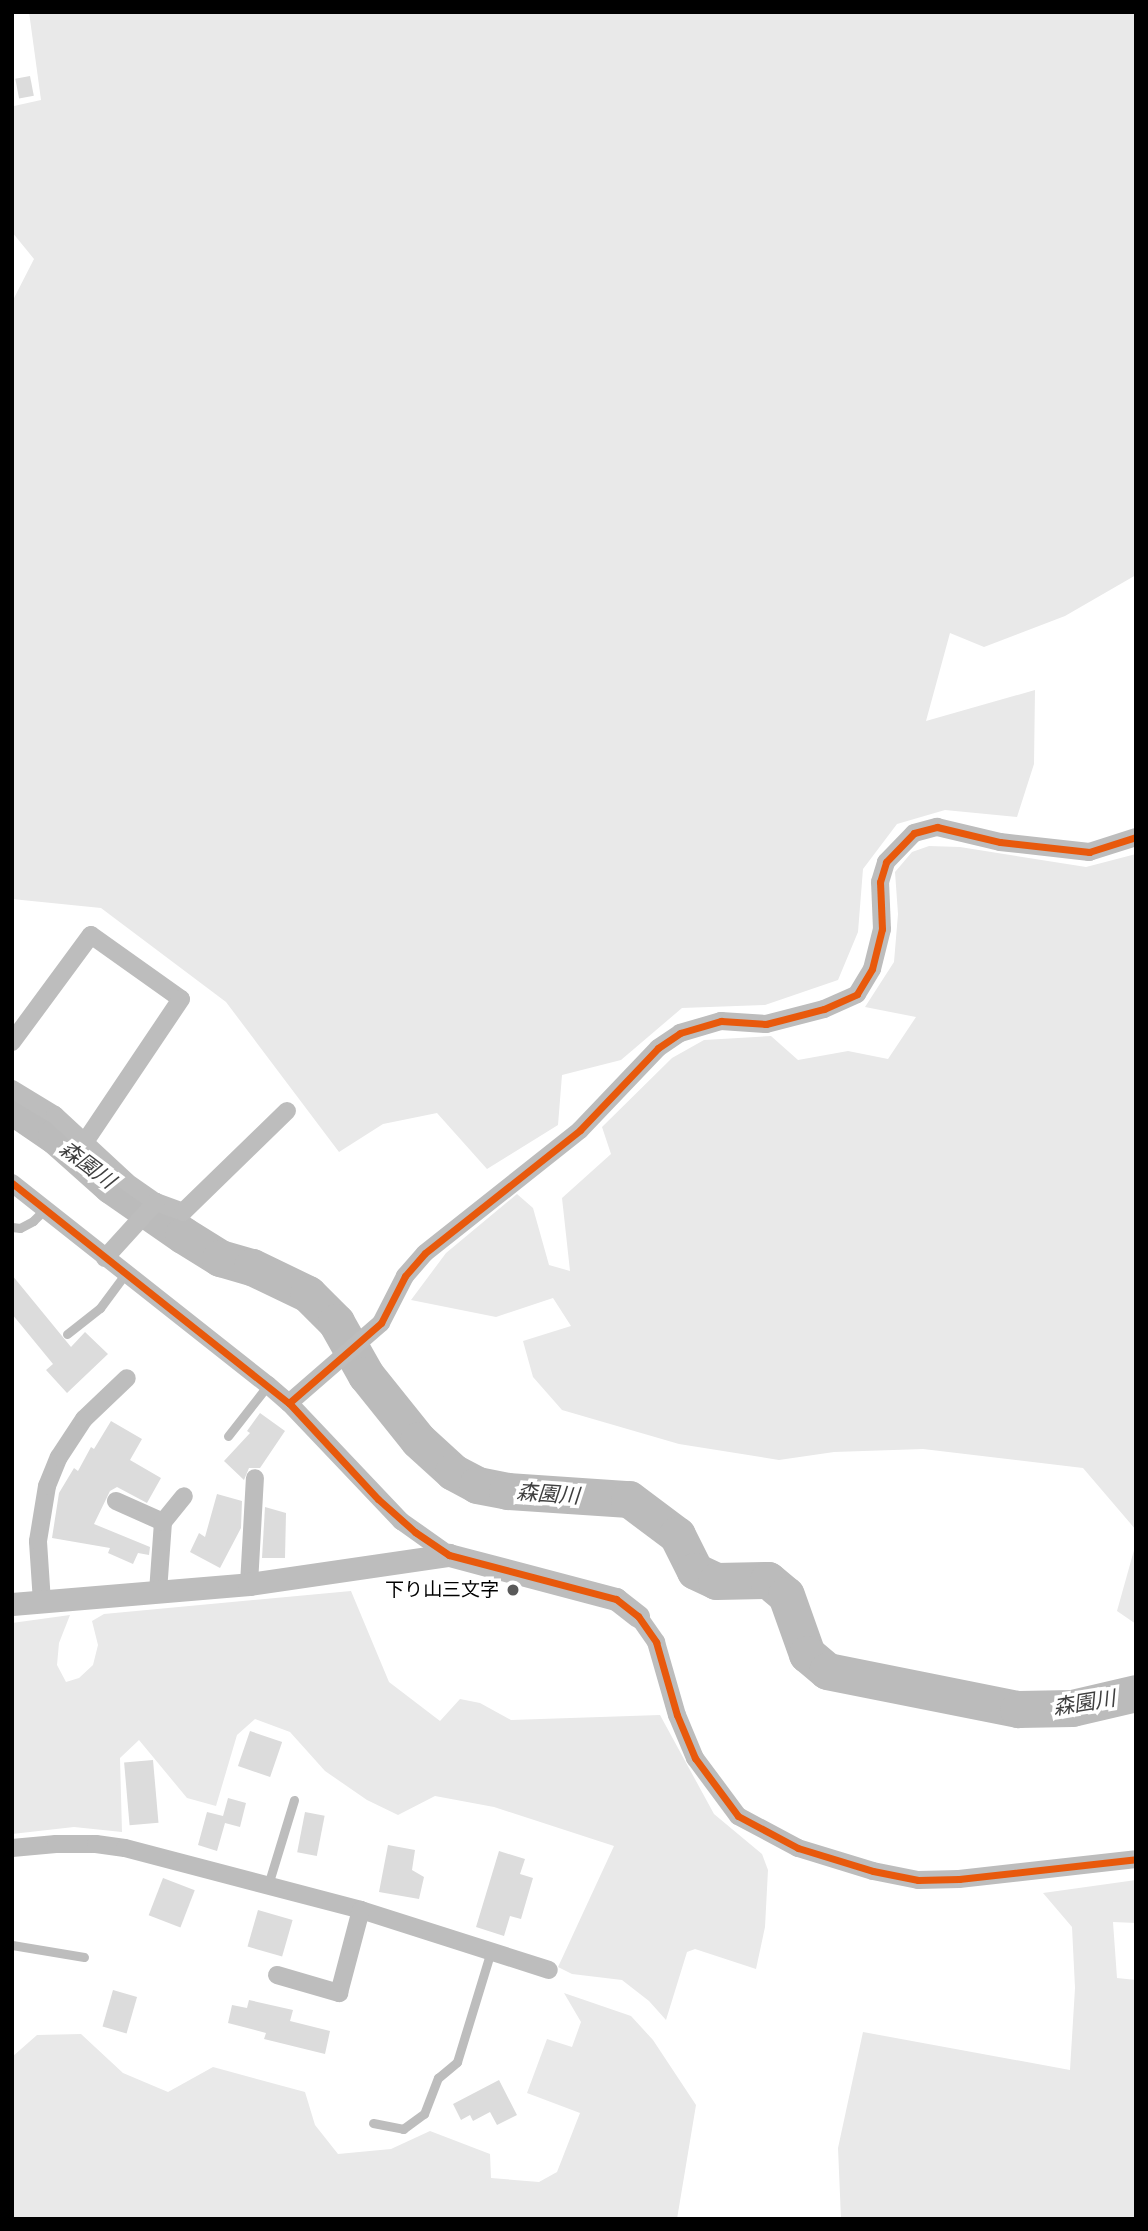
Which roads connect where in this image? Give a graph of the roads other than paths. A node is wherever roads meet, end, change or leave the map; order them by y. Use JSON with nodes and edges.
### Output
{"nodes":[{"id":1,"x":1136,"y":837,"type":"edge"},
{"id":2,"x":12,"y":1042,"type":"edge"},
{"id":3,"x":12,"y":1088,"type":"edge"},
{"id":4,"x":287,"y":1111,"type":"dead end"},
{"id":5,"x":85,"y":1142,"type":"junction"},
{"id":6,"x":12,"y":1183,"type":"edge"},
{"id":7,"x":156,"y":1202,"type":"junction"},
{"id":8,"x":45,"y":1209,"type":"junction"},
{"id":9,"x":12,"y":1227,"type":"edge"},
{"id":10,"x":106,"y":1258,"type":"junction"},
{"id":11,"x":126,"y":1273,"type":"junction"},
{"id":12,"x":67,"y":1334,"type":"dead end"},
{"id":13,"x":127,"y":1378,"type":"dead end"},
{"id":14,"x":268,"y":1385,"type":"junction"},
{"id":15,"x":289,"y":1403,"type":"junction"},
{"id":16,"x":228,"y":1437,"type":"dead end"},
{"id":17,"x":256,"y":1478,"type":"dead end"},
{"id":18,"x":184,"y":1496,"type":"dead end"},
{"id":19,"x":116,"y":1501,"type":"dead end"},
{"id":20,"x":163,"y":1522,"type":"junction"},
{"id":21,"x":449,"y":1555,"type":"junction"},
{"id":22,"x":249,"y":1584,"type":"junction"},
{"id":23,"x":158,"y":1592,"type":"junction"},
{"id":24,"x":42,"y":1602,"type":"junction"},
{"id":25,"x":12,"y":1604,"type":"edge"},
{"id":26,"x":638,"y":1616,"type":"joint"},
{"id":27,"x":294,"y":1800,"type":"dead end"},
{"id":28,"x":12,"y":1848,"type":"edge"},
{"id":29,"x":1136,"y":1859,"type":"edge"},
{"id":30,"x":268,"y":1885,"type":"junction"},
{"id":31,"x":361,"y":1910,"type":"junction"},
{"id":32,"x":12,"y":1945,"type":"edge"},
{"id":33,"x":491,"y":1951,"type":"junction"},
{"id":34,"x":84,"y":1957,"type":"dead end"},
{"id":35,"x":549,"y":1970,"type":"dead end"},
{"id":36,"x":277,"y":1975,"type":"dead end"},
{"id":37,"x":373,"y":2123,"type":"dead end"}],
"edges":[{"from":1,"to":15,"type":"street"},
{"from":2,"to":5,"type":"street"},
{"from":3,"to":5,"type":"street"},
{"from":4,"to":7,"type":"street"},
{"from":5,"to":7,"type":"street"},
{"from":6,"to":8,"type":"street"},
{"from":7,"to":10,"type":"street"},
{"from":8,"to":9,"type":"lane"},
{"from":8,"to":10,"type":"street"},
{"from":10,"to":11,"type":"street"},
{"from":11,"to":12,"type":"lane"},
{"from":11,"to":14,"type":"street"},
{"from":13,"to":24,"type":"street"},
{"from":14,"to":15,"type":"street"},
{"from":14,"to":16,"type":"lane"},
{"from":15,"to":21,"type":"street"},
{"from":17,"to":22,"type":"street"},
{"from":18,"to":20,"type":"street"},
{"from":19,"to":20,"type":"street"},
{"from":20,"to":23,"type":"street"},
{"from":21,"to":22,"type":"street"},
{"from":21,"to":26,"type":"street"},
{"from":22,"to":23,"type":"street"},
{"from":23,"to":24,"type":"street"},
{"from":24,"to":25,"type":"street"},
{"from":26,"to":29,"type":"street"},
{"from":27,"to":30,"type":"lane"},
{"from":28,"to":30,"type":"street"},
{"from":30,"to":31,"type":"street"},
{"from":31,"to":33,"type":"street"},
{"from":31,"to":36,"type":"street"},
{"from":32,"to":34,"type":"lane"},
{"from":33,"to":35,"type":"street"},
{"from":33,"to":37,"type":"lane"}]}
